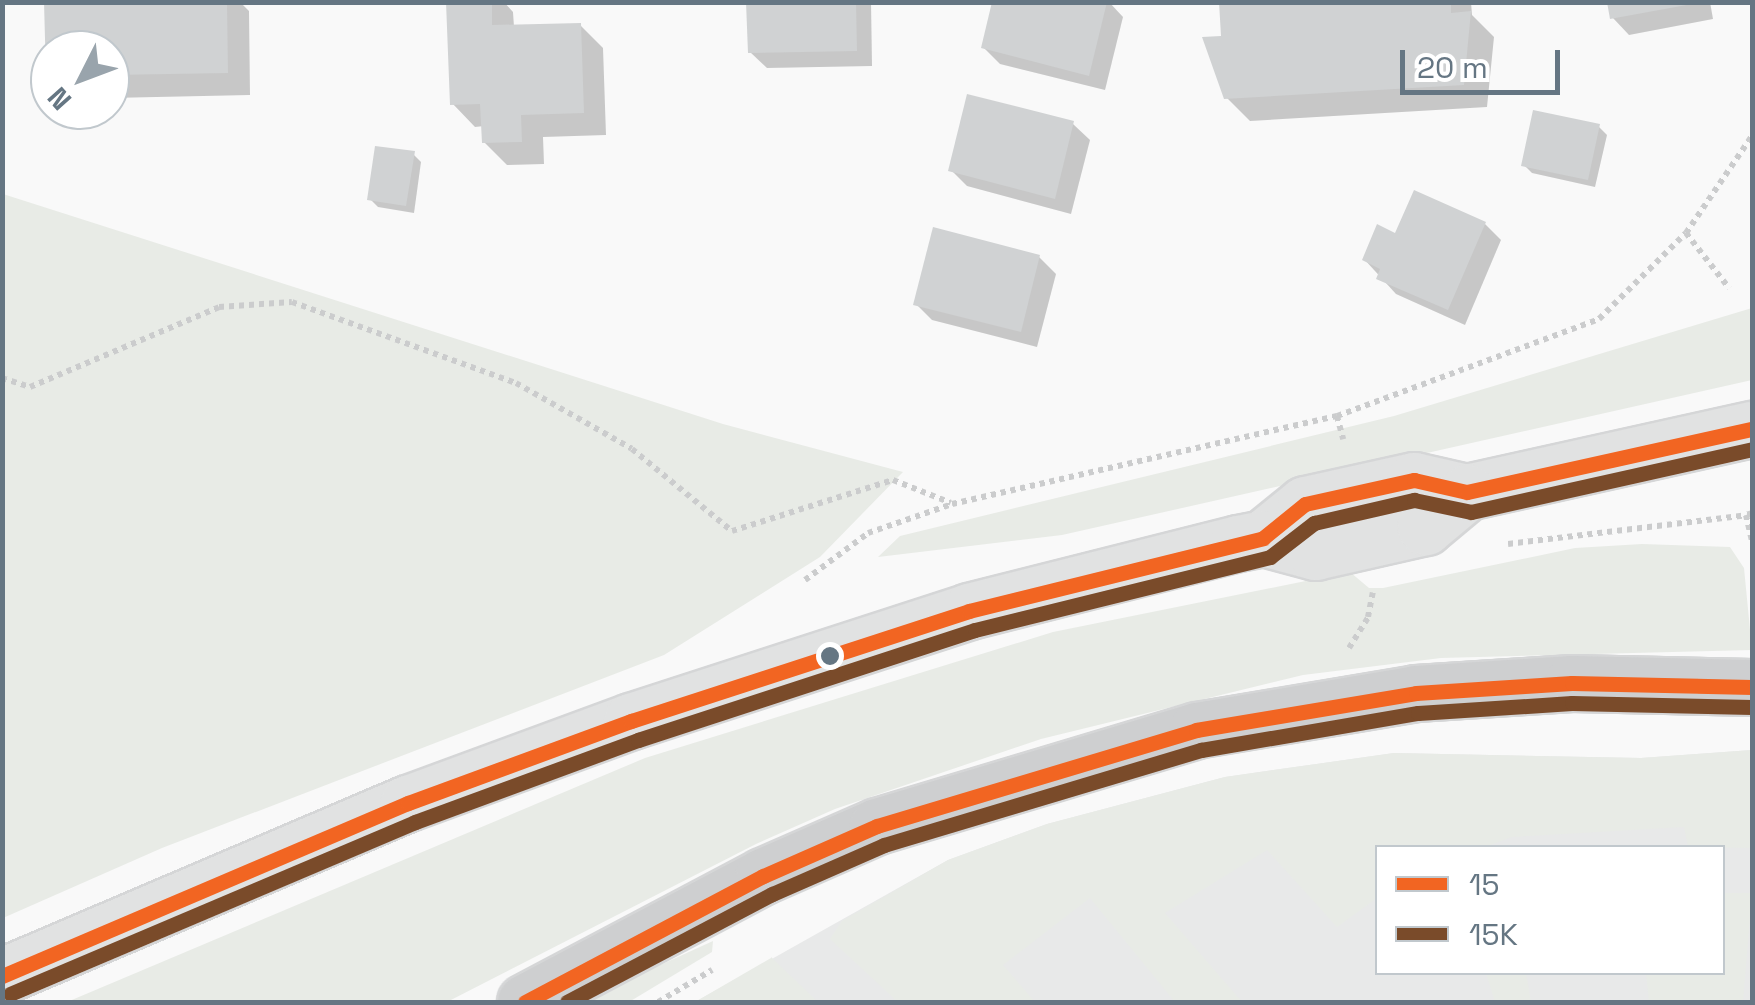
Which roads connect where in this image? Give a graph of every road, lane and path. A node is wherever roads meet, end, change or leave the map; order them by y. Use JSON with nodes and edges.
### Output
{"nodes":[{"id":1,"x":1752,"y":136,"type":"edge"},
{"id":2,"x":1686,"y":233,"type":"junction"},
{"id":3,"x":1729,"y":288,"type":"dead end"},
{"id":4,"x":2,"y":378,"type":"edge"},
{"id":5,"x":1752,"y":429,"type":"edge"},
{"id":6,"x":952,"y":504,"type":"junction"},
{"id":7,"x":1750,"y":514,"type":"edge"},
{"id":8,"x":1752,"y":540,"type":"edge"},
{"id":9,"x":1486,"y":547,"type":"dead end"},
{"id":10,"x":1376,"y":575,"type":"dead end"},
{"id":11,"x":806,"y":580,"type":"dead end"},
{"id":12,"x":1338,"y":661,"type":"dead end"},
{"id":13,"x":1752,"y":688,"type":"edge"},
{"id":14,"x":724,"y":964,"type":"dead end"},
{"id":15,"x":2,"y":976,"type":"edge"},
{"id":16,"x":526,"y":1002,"type":"edge"},
{"id":17,"x":658,"y":1002,"type":"edge"}],
"edges":[{"from":1,"to":2,"type":"path"},
{"from":2,"to":3,"type":"path"},
{"from":2,"to":6,"type":"path"},
{"from":4,"to":6,"type":"path"},
{"from":5,"to":15,"type":"main road"},
{"from":6,"to":11,"type":"path"},
{"from":7,"to":8,"type":"path"},
{"from":7,"to":9,"type":"path"},
{"from":10,"to":12,"type":"path"},
{"from":13,"to":16,"type":"street"},
{"from":14,"to":17,"type":"path"}]}
